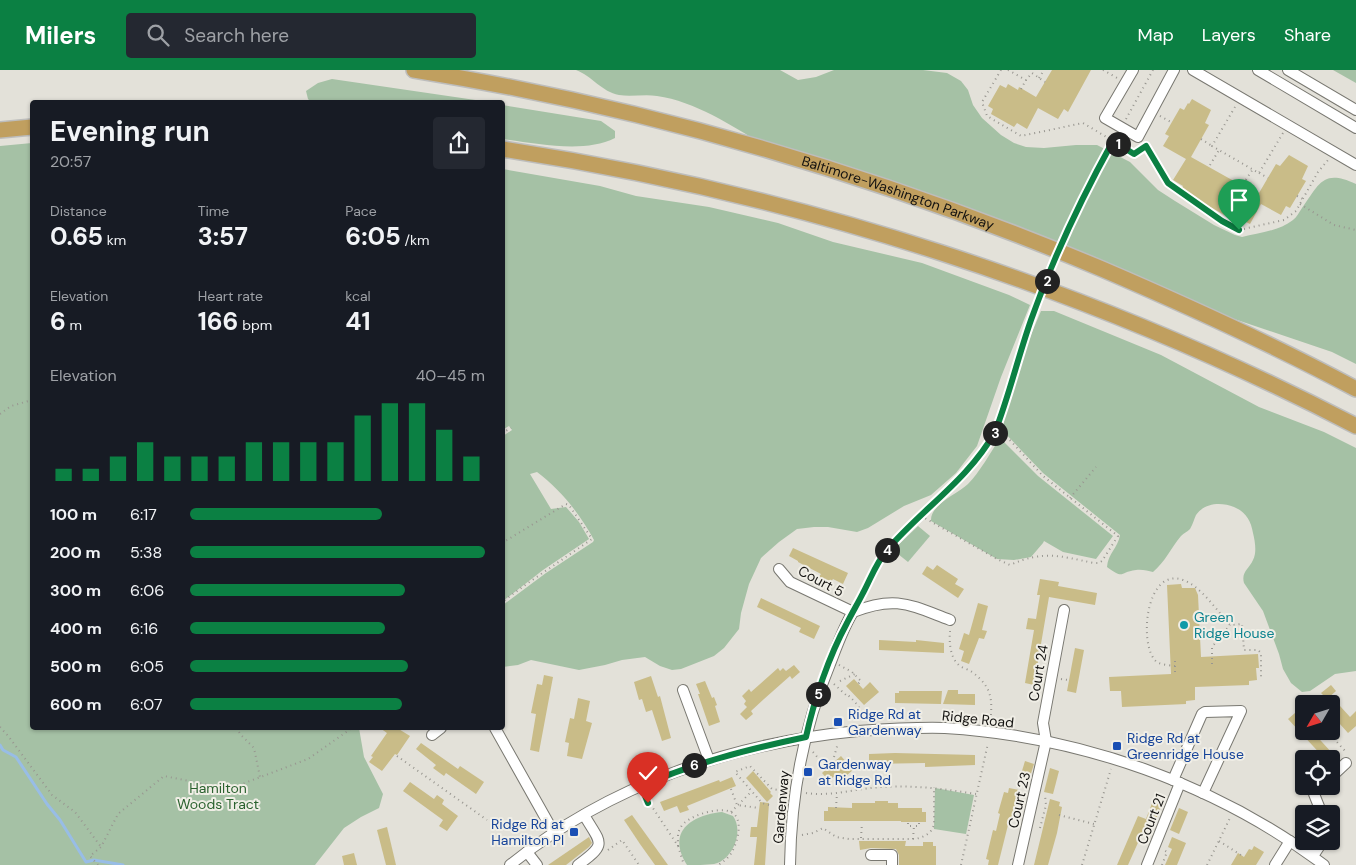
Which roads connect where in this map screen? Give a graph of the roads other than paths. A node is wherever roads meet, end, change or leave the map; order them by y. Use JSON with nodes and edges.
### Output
{"nodes":[{"id":1,"x":414,"y":70,"type":"edge"},
{"id":2,"x":1133,"y":70,"type":"edge"},
{"id":3,"x":1174,"y":70,"type":"edge"},
{"id":4,"x":1193,"y":70,"type":"edge"},
{"id":5,"x":1258,"y":70,"type":"edge"},
{"id":6,"x":1288,"y":70,"type":"edge"},
{"id":7,"x":1356,"y":110,"type":"edge"},
{"id":8,"x":30,"y":127,"type":"edge"},
{"id":9,"x":1356,"y":128,"type":"edge"},
{"id":10,"x":0,"y":130,"type":"edge"},
{"id":11,"x":505,"y":150,"type":"edge"},
{"id":12,"x":1356,"y":164,"type":"edge"},
{"id":13,"x":1356,"y":390,"type":"edge"},
{"id":14,"x":1356,"y":426,"type":"edge"},
{"id":15,"x":779,"y":569,"type":"dead end"},
{"id":16,"x":1064,"y":610,"type":"dead end"},
{"id":17,"x":854,"y":612,"type":"junction"},
{"id":18,"x":950,"y":620,"type":"road end"},
{"id":19,"x":683,"y":690,"type":"dead end"},
{"id":20,"x":438,"y":730,"type":"edge"},
{"id":21,"x":496,"y":730,"type":"edge"},
{"id":22,"x":432,"y":735,"type":"dead end"},
{"id":23,"x":806,"y":737,"type":"junction"},
{"id":24,"x":1046,"y":741,"type":"junction"},
{"id":25,"x":709,"y":760,"type":"junction"},
{"id":26,"x":1348,"y":760,"type":"road end"},
{"id":27,"x":1340,"y":768,"type":"edge"},
{"id":28,"x":1177,"y":781,"type":"junction"},
{"id":29,"x":1203,"y":793,"type":"junction"},
{"id":30,"x":584,"y":815,"type":"junction"},
{"id":31,"x":554,"y":833,"type":"junction"},
{"id":32,"x":1290,"y":841,"type":"junction"},
{"id":33,"x":1317,"y":850,"type":"edge"},
{"id":34,"x":527,"y":852,"type":"junction"},
{"id":35,"x":871,"y":855,"type":"dead end"},
{"id":36,"x":1313,"y":856,"type":"junction"},
{"id":37,"x":510,"y":865,"type":"edge"},
{"id":38,"x":537,"y":865,"type":"edge"},
{"id":39,"x":578,"y":865,"type":"edge"},
{"id":40,"x":790,"y":865,"type":"edge"},
{"id":41,"x":892,"y":865,"type":"edge"},
{"id":42,"x":1018,"y":865,"type":"edge"},
{"id":43,"x":1147,"y":865,"type":"edge"},
{"id":44,"x":1275,"y":865,"type":"edge"},
{"id":45,"x":1324,"y":865,"type":"edge"}],
"edges":[{"from":1,"to":13,"type":"highway","name":"Baltimore-Washington Parkway"},
{"from":2,"to":3,"type":"street"},
{"from":4,"to":12,"type":"street"},
{"from":5,"to":9,"type":"street"},
{"from":6,"to":7,"type":"street"},
{"from":8,"to":10,"type":"highway"},
{"from":11,"to":14,"type":"highway"},
{"from":15,"to":17,"type":"street","name":"Court 5"},
{"from":16,"to":24,"type":"street","name":"Court 24"},
{"from":17,"to":18,"type":"street"},
{"from":17,"to":23,"type":"street","name":"Gardenway"},
{"from":19,"to":25,"type":"street"},
{"from":20,"to":22,"type":"street"},
{"from":21,"to":31,"type":"street"},
{"from":23,"to":24,"type":"street","name":"Ridge Road"},
{"from":23,"to":25,"type":"street","name":"Ridge Road"},
{"from":23,"to":40,"type":"street","name":"Gardenway"},
{"from":24,"to":28,"type":"street","name":"Ridge Road"},
{"from":24,"to":42,"type":"street","name":"Court 23"},
{"from":25,"to":30,"type":"street","name":"Ridge Road"},
{"from":26,"to":27,"type":"street"},
{"from":28,"to":29,"type":"street","name":"Ridge Road"},
{"from":28,"to":29,"type":"street","name":"Court 21"},
{"from":28,"to":43,"type":"street","name":"Court 21"},
{"from":29,"to":32,"type":"street","name":"Ridge Road"},
{"from":30,"to":31,"type":"street","name":"Ridge Road"},
{"from":30,"to":39,"type":"street"},
{"from":31,"to":34,"type":"street","name":"Ridge Road"},
{"from":32,"to":36,"type":"street","name":"Ridge Road"},
{"from":32,"to":44,"type":"street"},
{"from":33,"to":36,"type":"street"},
{"from":34,"to":37,"type":"street","name":"Ridge Road"},
{"from":34,"to":38,"type":"street"},
{"from":35,"to":41,"type":"street"},
{"from":36,"to":45,"type":"street","name":"Ridge Road"}]}
